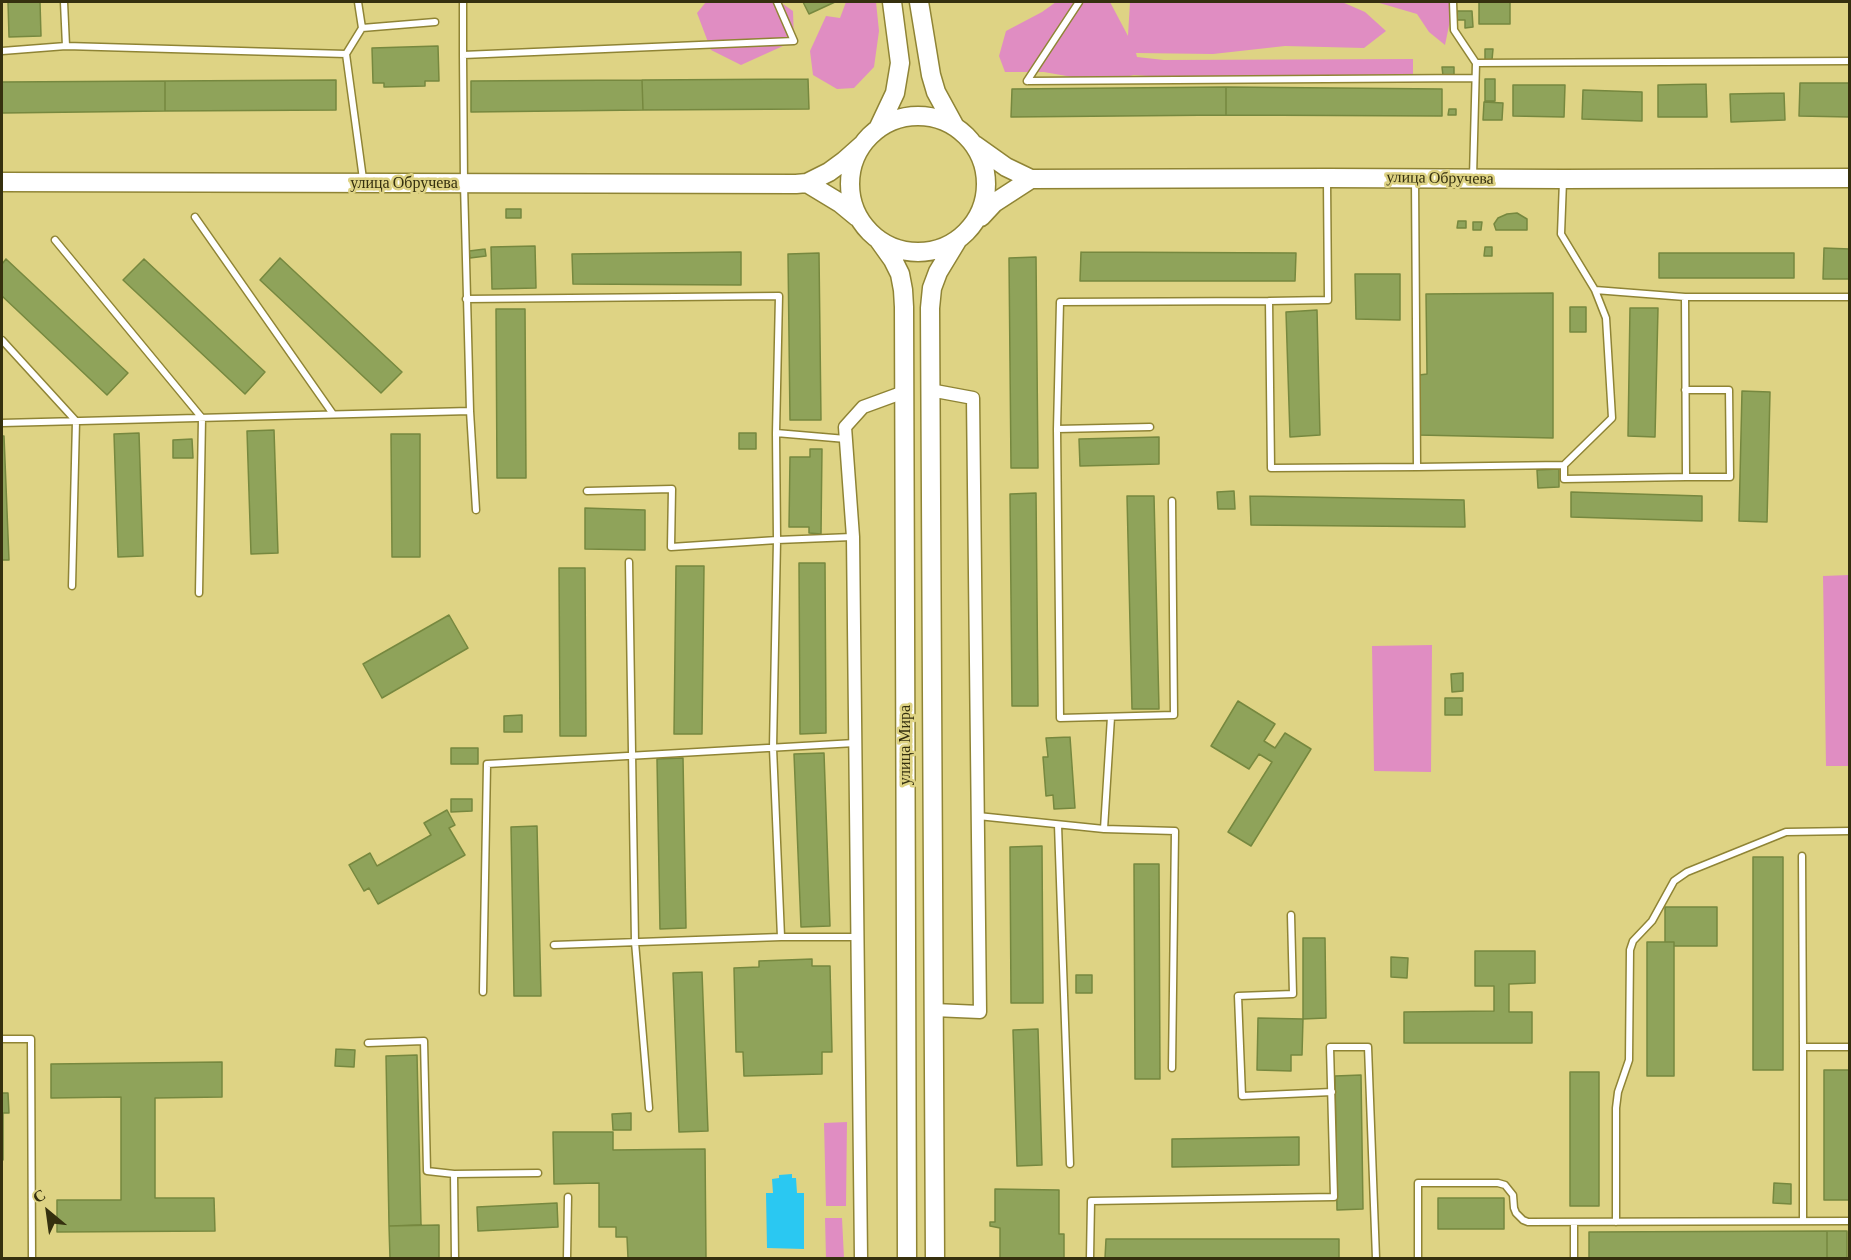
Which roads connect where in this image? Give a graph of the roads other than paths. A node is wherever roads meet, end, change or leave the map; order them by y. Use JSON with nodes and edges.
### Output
{"nodes":[{"id":1,"x":64,"y":2,"type":"edge"},
{"id":2,"x":358,"y":2,"type":"edge"},
{"id":3,"x":463,"y":2,"type":"edge"},
{"id":4,"x":777,"y":2,"type":"edge"},
{"id":5,"x":892,"y":2,"type":"edge"},
{"id":6,"x":919,"y":2,"type":"edge"},
{"id":7,"x":1079,"y":2,"type":"edge"},
{"id":8,"x":1453,"y":2,"type":"edge"},
{"id":9,"x":435,"y":22,"type":"dead end"},
{"id":10,"x":362,"y":28,"type":"junction"},
{"id":11,"x":66,"y":46,"type":"junction"},
{"id":12,"x":2,"y":51,"type":"edge"},
{"id":13,"x":346,"y":54,"type":"junction"},
{"id":14,"x":463,"y":55,"type":"junction"},
{"id":15,"x":1850,"y":61,"type":"edge"},
{"id":16,"x":1476,"y":63,"type":"junction"},
{"id":17,"x":1474,"y":78,"type":"junction"},
{"id":18,"x":954,"y":125,"type":"junction"},
{"id":19,"x":878,"y":129,"type":"junction"},
{"id":20,"x":862,"y":145,"type":"junction"},
{"id":21,"x":975,"y":145,"type":"junction"},
{"id":22,"x":1415,"y":177,"type":"junction"},
{"id":23,"x":1327,"y":178,"type":"junction"},
{"id":24,"x":1473,"y":178,"type":"junction"},
{"id":25,"x":1850,"y":178,"type":"edge"},
{"id":26,"x":1031,"y":179,"type":"junction"},
{"id":27,"x":1563,"y":179,"type":"junction"},
{"id":28,"x":2,"y":182,"type":"edge"},
{"id":29,"x":364,"y":183,"type":"junction"},
{"id":30,"x":807,"y":183,"type":"junction"},
{"id":31,"x":464,"y":184,"type":"junction"},
{"id":32,"x":195,"y":217,"type":"dead end"},
{"id":33,"x":860,"y":220,"type":"junction"},
{"id":34,"x":973,"y":224,"type":"junction"},
{"id":35,"x":878,"y":239,"type":"junction"},
{"id":36,"x":958,"y":239,"type":"junction"},
{"id":37,"x":55,"y":240,"type":"dead end"},
{"id":38,"x":1595,"y":290,"type":"junction"},
{"id":39,"x":1685,"y":297,"type":"junction"},
{"id":40,"x":1850,"y":297,"type":"edge"},
{"id":41,"x":466,"y":299,"type":"junction"},
{"id":42,"x":1269,"y":301,"type":"junction"},
{"id":43,"x":2,"y":339,"type":"edge"},
{"id":44,"x":930,"y":390,"type":"junction"},
{"id":45,"x":1685,"y":390,"type":"junction"},
{"id":46,"x":904,"y":392,"type":"junction"},
{"id":47,"x":470,"y":411,"type":"junction"},
{"id":48,"x":333,"y":414,"type":"junction"},
{"id":49,"x":202,"y":418,"type":"junction"},
{"id":50,"x":76,"y":421,"type":"junction"},
{"id":51,"x":2,"y":423,"type":"edge"},
{"id":52,"x":1150,"y":427,"type":"dead end"},
{"id":53,"x":1057,"y":429,"type":"junction"},
{"id":54,"x":776,"y":433,"type":"junction"},
{"id":55,"x":846,"y":439,"type":"junction"},
{"id":56,"x":1564,"y":465,"type":"junction"},
{"id":57,"x":1418,"y":467,"type":"junction"},
{"id":58,"x":1686,"y":477,"type":"junction"},
{"id":59,"x":587,"y":491,"type":"dead end"},
{"id":60,"x":1172,"y":501,"type":"dead end"},
{"id":61,"x":476,"y":510,"type":"dead end"},
{"id":62,"x":853,"y":537,"type":"junction"},
{"id":63,"x":777,"y":540,"type":"junction"},
{"id":64,"x":629,"y":562,"type":"dead end"},
{"id":65,"x":72,"y":586,"type":"dead end"},
{"id":66,"x":199,"y":593,"type":"dead end"},
{"id":67,"x":1112,"y":717,"type":"junction"},
{"id":68,"x":855,"y":743,"type":"junction"},
{"id":69,"x":773,"y":748,"type":"junction"},
{"id":70,"x":631,"y":756,"type":"junction"},
{"id":71,"x":978,"y":816,"type":"junction"},
{"id":72,"x":1058,"y":825,"type":"junction"},
{"id":73,"x":1104,"y":829,"type":"junction"},
{"id":74,"x":1850,"y":831,"type":"edge"},
{"id":75,"x":1803,"y":856,"type":"dead end"},
{"id":76,"x":1291,"y":915,"type":"dead end"},
{"id":77,"x":781,"y":937,"type":"junction"},
{"id":78,"x":857,"y":937,"type":"junction"},
{"id":79,"x":635,"y":942,"type":"junction"},
{"id":80,"x":554,"y":945,"type":"dead end"},
{"id":81,"x":483,"y":992,"type":"dead end"},
{"id":82,"x":934,"y":1010,"type":"junction"},
{"id":83,"x":2,"y":1039,"type":"edge"},
{"id":84,"x":368,"y":1043,"type":"dead end"},
{"id":85,"x":1803,"y":1047,"type":"junction"},
{"id":86,"x":1850,"y":1047,"type":"edge"},
{"id":87,"x":1172,"y":1068,"type":"dead end"},
{"id":88,"x":1332,"y":1092,"type":"junction"},
{"id":89,"x":649,"y":1108,"type":"dead end"},
{"id":90,"x":1070,"y":1164,"type":"dead end"},
{"id":91,"x":538,"y":1173,"type":"dead end"},
{"id":92,"x":454,"y":1174,"type":"junction"},
{"id":93,"x":934,"y":1185,"type":"junction"},
{"id":94,"x":908,"y":1186,"type":"junction"},
{"id":95,"x":568,"y":1197,"type":"dead end"},
{"id":96,"x":1803,"y":1221,"type":"junction"},
{"id":97,"x":1850,"y":1221,"type":"edge"},
{"id":98,"x":1574,"y":1222,"type":"junction"},
{"id":99,"x":1616,"y":1222,"type":"junction"},
{"id":100,"x":32,"y":1258,"type":"edge"},
{"id":101,"x":455,"y":1258,"type":"edge"},
{"id":102,"x":567,"y":1258,"type":"edge"},
{"id":103,"x":861,"y":1258,"type":"edge"},
{"id":104,"x":907,"y":1258,"type":"edge"},
{"id":105,"x":935,"y":1258,"type":"edge"},
{"id":106,"x":1090,"y":1258,"type":"edge"},
{"id":107,"x":1376,"y":1258,"type":"edge"},
{"id":108,"x":1418,"y":1258,"type":"edge"},
{"id":109,"x":1574,"y":1258,"type":"edge"}],
"edges":[{"from":1,"to":11,"type":"lane"},
{"from":2,"to":10,"type":"lane"},
{"from":3,"to":14,"type":"lane"},
{"from":4,"to":14,"type":"lane"},
{"from":5,"to":19,"type":"main road"},
{"from":6,"to":18,"type":"main road"},
{"from":7,"to":17,"type":"lane"},
{"from":8,"to":16,"type":"lane"},
{"from":9,"to":10,"type":"lane"},
{"from":10,"to":13,"type":"lane"},
{"from":11,"to":12,"type":"lane"},
{"from":11,"to":13,"type":"lane"},
{"from":13,"to":29,"type":"lane"},
{"from":14,"to":31,"type":"lane"},
{"from":15,"to":16,"type":"lane"},
{"from":16,"to":17,"type":"lane"},
{"from":17,"to":24,"type":"lane"},
{"from":18,"to":19,"type":"main road"},
{"from":18,"to":21,"type":"main road"},
{"from":19,"to":20,"type":"main road"},
{"from":20,"to":30,"type":"main road"},
{"from":20,"to":33,"type":"main road"},
{"from":21,"to":26,"type":"main road","name":"улица Обручева"},
{"from":21,"to":34,"type":"main road"},
{"from":22,"to":23,"type":"main road","name":"улица Обручева"},
{"from":22,"to":24,"type":"main road","name":"улица Обручева"},
{"from":22,"to":57,"type":"lane"},
{"from":23,"to":26,"type":"main road","name":"улица Обручева"},
{"from":23,"to":42,"type":"lane"},
{"from":24,"to":27,"type":"main road","name":"улица Обручева"},
{"from":25,"to":27,"type":"main road","name":"улица Обручева"},
{"from":26,"to":34,"type":"main road"},
{"from":27,"to":38,"type":"lane"},
{"from":28,"to":29,"type":"main road","name":"улица Обручева"},
{"from":29,"to":31,"type":"main road","name":"улица Обручева"},
{"from":30,"to":31,"type":"main road","name":"улица Обручева"},
{"from":30,"to":33,"type":"main road"},
{"from":31,"to":41,"type":"lane"},
{"from":32,"to":48,"type":"lane"},
{"from":33,"to":35,"type":"main road"},
{"from":34,"to":36,"type":"main road"},
{"from":35,"to":36,"type":"main road"},
{"from":35,"to":46,"type":"main road","name":"улица Мира"},
{"from":36,"to":44,"type":"main road","name":"улица Мира"},
{"from":37,"to":49,"type":"lane"},
{"from":38,"to":39,"type":"lane"},
{"from":38,"to":56,"type":"lane"},
{"from":39,"to":40,"type":"lane"},
{"from":39,"to":45,"type":"lane"},
{"from":41,"to":47,"type":"lane"},
{"from":41,"to":54,"type":"lane"},
{"from":42,"to":53,"type":"lane"},
{"from":42,"to":57,"type":"lane"},
{"from":43,"to":50,"type":"lane"},
{"from":44,"to":71,"type":"street"},
{"from":44,"to":82,"type":"main road","name":"улица Мира"},
{"from":45,"to":58,"type":"lane"},
{"from":45,"to":58,"type":"lane"},
{"from":46,"to":55,"type":"street"},
{"from":46,"to":94,"type":"main road","name":"улица Мира"},
{"from":47,"to":48,"type":"lane"},
{"from":47,"to":61,"type":"lane"},
{"from":48,"to":49,"type":"lane"},
{"from":49,"to":50,"type":"lane"},
{"from":49,"to":66,"type":"lane"},
{"from":50,"to":51,"type":"lane"},
{"from":50,"to":65,"type":"lane"},
{"from":52,"to":53,"type":"lane"},
{"from":53,"to":67,"type":"lane"},
{"from":54,"to":55,"type":"lane"},
{"from":54,"to":63,"type":"lane"},
{"from":55,"to":62,"type":"street"},
{"from":56,"to":57,"type":"lane"},
{"from":56,"to":58,"type":"lane"},
{"from":59,"to":63,"type":"lane"},
{"from":60,"to":67,"type":"lane"},
{"from":62,"to":63,"type":"lane"},
{"from":62,"to":68,"type":"street"},
{"from":63,"to":69,"type":"lane"},
{"from":64,"to":70,"type":"lane"},
{"from":67,"to":73,"type":"lane"},
{"from":68,"to":69,"type":"lane"},
{"from":68,"to":78,"type":"street"},
{"from":69,"to":70,"type":"lane"},
{"from":69,"to":77,"type":"lane"},
{"from":70,"to":79,"type":"lane"},
{"from":70,"to":81,"type":"lane"},
{"from":71,"to":72,"type":"lane"},
{"from":71,"to":82,"type":"street"},
{"from":72,"to":73,"type":"lane"},
{"from":72,"to":90,"type":"lane"},
{"from":73,"to":87,"type":"lane"},
{"from":74,"to":99,"type":"lane"},
{"from":75,"to":85,"type":"lane"},
{"from":76,"to":88,"type":"lane"},
{"from":77,"to":78,"type":"lane"},
{"from":77,"to":79,"type":"lane"},
{"from":78,"to":103,"type":"street"},
{"from":79,"to":80,"type":"lane"},
{"from":79,"to":89,"type":"lane"},
{"from":82,"to":93,"type":"main road","name":"улица Мира"},
{"from":83,"to":100,"type":"lane"},
{"from":84,"to":92,"type":"lane"},
{"from":85,"to":86,"type":"lane"},
{"from":85,"to":96,"type":"lane"},
{"from":88,"to":106,"type":"lane"},
{"from":88,"to":107,"type":"lane"},
{"from":91,"to":92,"type":"lane"},
{"from":92,"to":101,"type":"lane"},
{"from":93,"to":94,"type":"main road"},
{"from":93,"to":105,"type":"main road","name":"улица Мира"},
{"from":94,"to":104,"type":"main road","name":"улица Мира"},
{"from":95,"to":102,"type":"lane"},
{"from":96,"to":97,"type":"lane"},
{"from":96,"to":99,"type":"lane"},
{"from":98,"to":99,"type":"lane"},
{"from":98,"to":108,"type":"lane"},
{"from":98,"to":109,"type":"lane"}]}
